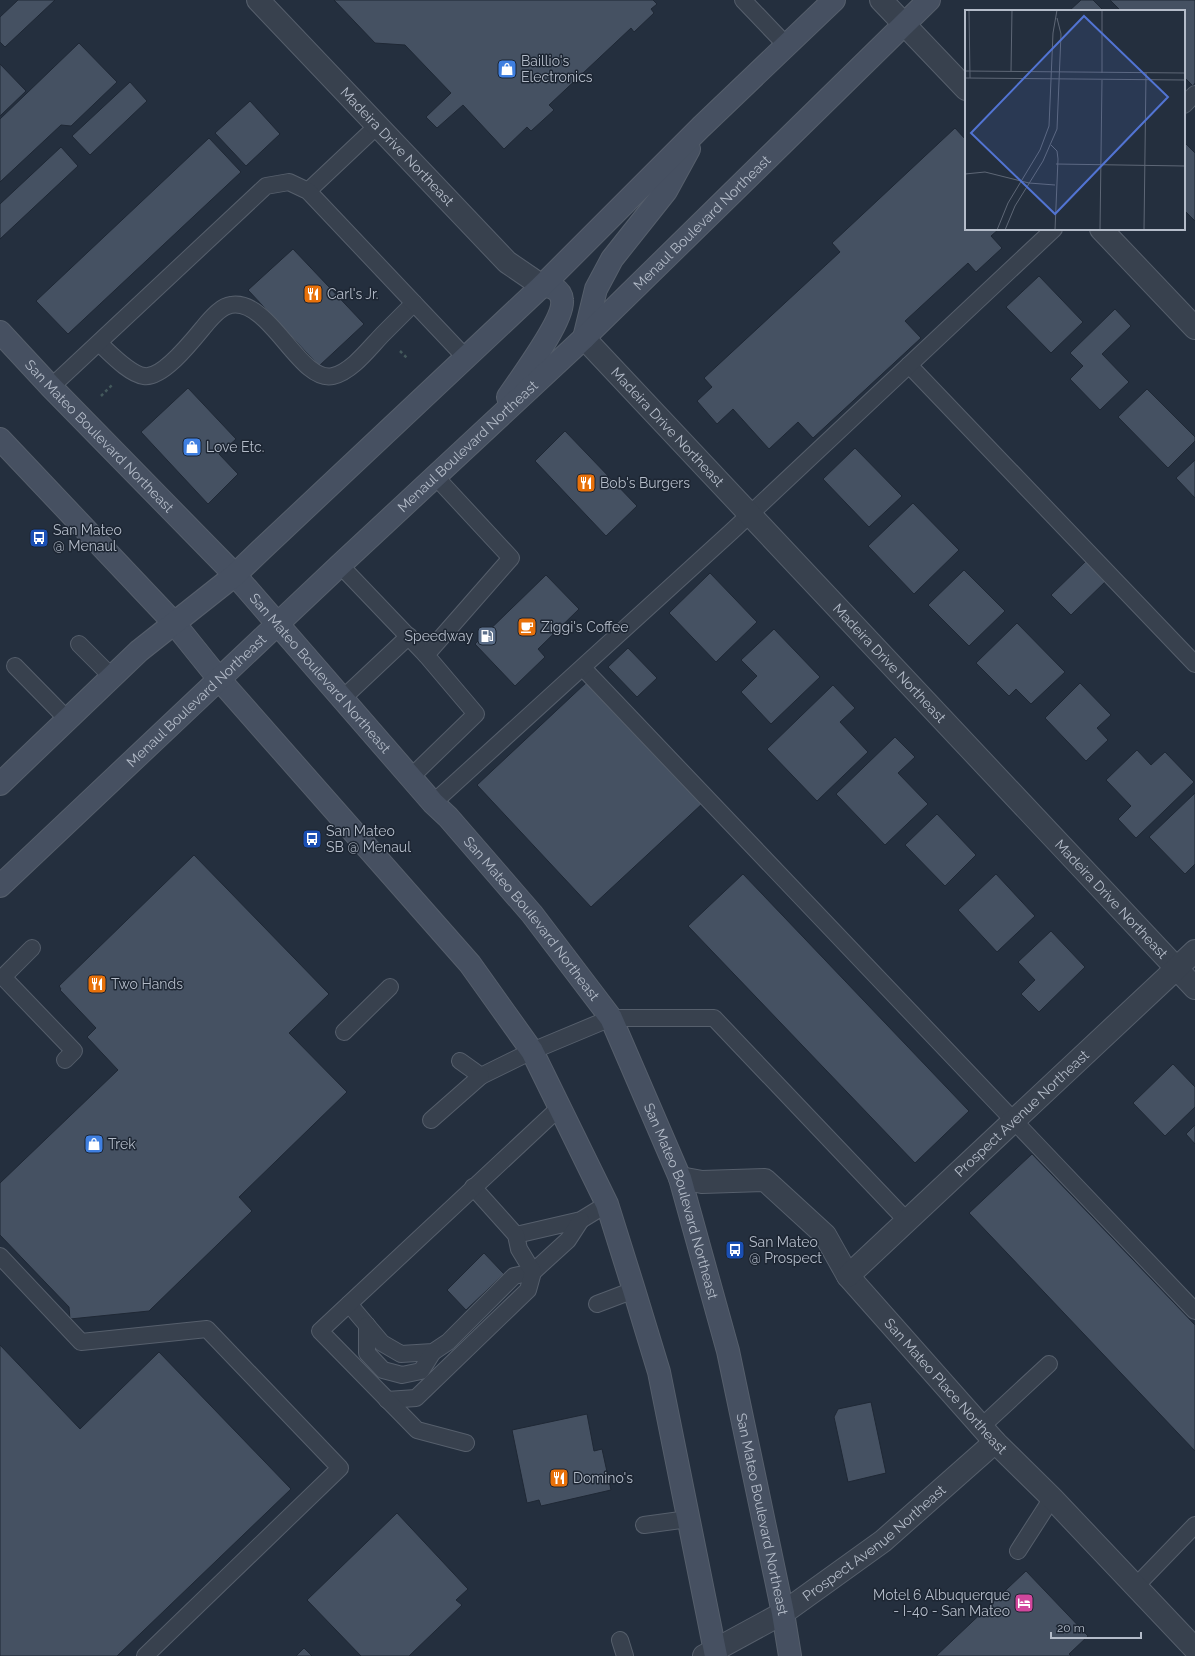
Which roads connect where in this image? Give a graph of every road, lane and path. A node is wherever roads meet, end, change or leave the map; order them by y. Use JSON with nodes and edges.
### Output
{"nodes":[{"id":1,"x":258,"y":0,"type":"edge"},
{"id":2,"x":743,"y":0,"type":"edge"},
{"id":3,"x":834,"y":0,"type":"edge"},
{"id":4,"x":881,"y":0,"type":"edge"},
{"id":5,"x":930,"y":0,"type":"edge"},
{"id":6,"x":903,"y":25,"type":"junction"},
{"id":7,"x":786,"y":45,"type":"junction"},
{"id":8,"x":965,"y":88,"type":"edge"},
{"id":9,"x":1195,"y":94,"type":"edge"},
{"id":10,"x":1185,"y":104,"type":"edge"},
{"id":11,"x":377,"y":126,"type":"junction"},
{"id":12,"x":701,"y":127,"type":"junction"},
{"id":13,"x":308,"y":191,"type":"junction"},
{"id":14,"x":1053,"y":230,"type":"edge"},
{"id":15,"x":1102,"y":230,"type":"edge"},
{"id":16,"x":542,"y":286,"type":"junction"},
{"id":17,"x":414,"y":303,"type":"junction"},
{"id":18,"x":1195,"y":328,"type":"edge"},
{"id":19,"x":0,"y":332,"type":"edge"},
{"id":20,"x":584,"y":338,"type":"junction"},
{"id":21,"x":99,"y":343,"type":"junction"},
{"id":22,"x":466,"y":357,"type":"junction"},
{"id":23,"x":909,"y":365,"type":"junction"},
{"id":24,"x":51,"y":387,"type":"junction"},
{"id":25,"x":491,"y":424,"type":"junction"},
{"id":26,"x":2,"y":444,"type":"edge"},
{"id":27,"x":435,"y":476,"type":"junction"},
{"id":28,"x":750,"y":515,"type":"junction"},
{"id":29,"x":340,"y":565,"type":"junction"},
{"id":30,"x":235,"y":575,"type":"junction"},
{"id":31,"x":174,"y":623,"type":"junction"},
{"id":32,"x":277,"y":625,"type":"junction"},
{"id":33,"x":409,"y":636,"type":"junction"},
{"id":34,"x":79,"y":644,"type":"dead end"},
{"id":35,"x":426,"y":655,"type":"junction"},
{"id":36,"x":1195,"y":664,"type":"edge"},
{"id":37,"x":15,"y":666,"type":"dead end"},
{"id":38,"x":583,"y":668,"type":"junction"},
{"id":39,"x":112,"y":677,"type":"junction"},
{"id":40,"x":219,"y":679,"type":"junction"},
{"id":41,"x":342,"y":699,"type":"junction"},
{"id":42,"x":68,"y":720,"type":"junction"},
{"id":43,"x":411,"y":777,"type":"junction"},
{"id":44,"x":0,"y":784,"type":"edge"},
{"id":45,"x":433,"y":803,"type":"junction"},
{"id":46,"x":0,"y":886,"type":"edge"},
{"id":47,"x":32,"y":948,"type":"dead end"},
{"id":48,"x":1195,"y":951,"type":"edge"},
{"id":49,"x":1176,"y":968,"type":"junction"},
{"id":50,"x":390,"y":987,"type":"dead end"},
{"id":51,"x":1195,"y":988,"type":"edge"},
{"id":52,"x":612,"y":1018,"type":"junction"},
{"id":53,"x":344,"y":1032,"type":"dead end"},
{"id":54,"x":532,"y":1051,"type":"junction"},
{"id":55,"x":65,"y":1060,"type":"dead end"},
{"id":56,"x":460,"y":1061,"type":"dead end"},
{"id":57,"x":481,"y":1076,"type":"junction"},
{"id":58,"x":559,"y":1108,"type":"junction"},
{"id":59,"x":431,"y":1120,"type":"dead end"},
{"id":60,"x":1014,"y":1120,"type":"junction"},
{"id":61,"x":680,"y":1178,"type":"junction"},
{"id":62,"x":473,"y":1187,"type":"junction"},
{"id":63,"x":607,"y":1204,"type":"junction"},
{"id":64,"x":581,"y":1220,"type":"junction"},
{"id":65,"x":907,"y":1221,"type":"junction"},
{"id":66,"x":516,"y":1235,"type":"junction"},
{"id":67,"x":0,"y":1256,"type":"edge"},
{"id":68,"x":533,"y":1272,"type":"junction"},
{"id":69,"x":848,"y":1276,"type":"junction"},
{"id":70,"x":634,"y":1290,"type":"junction"},
{"id":71,"x":349,"y":1304,"type":"junction"},
{"id":72,"x":597,"y":1304,"type":"dead end"},
{"id":73,"x":1195,"y":1311,"type":"edge"},
{"id":74,"x":367,"y":1324,"type":"junction"},
{"id":75,"x":433,"y":1352,"type":"junction"},
{"id":76,"x":1050,"y":1364,"type":"dead end"},
{"id":77,"x":388,"y":1400,"type":"junction"},
{"id":78,"x":988,"y":1434,"type":"junction"},
{"id":79,"x":466,"y":1443,"type":"dead end"},
{"id":80,"x":1052,"y":1498,"type":"junction"},
{"id":81,"x":688,"y":1518,"type":"junction"},
{"id":82,"x":644,"y":1525,"type":"dead end"},
{"id":83,"x":1195,"y":1525,"type":"edge"},
{"id":84,"x":1018,"y":1551,"type":"dead end"},
{"id":85,"x":1136,"y":1586,"type":"junction"},
{"id":86,"x":783,"y":1613,"type":"junction"},
{"id":87,"x":620,"y":1640,"type":"dead end"},
{"id":88,"x":1195,"y":1649,"type":"edge"},
{"id":89,"x":712,"y":1654,"type":"edge"},
{"id":90,"x":144,"y":1656,"type":"edge"},
{"id":91,"x":625,"y":1656,"type":"edge"},
{"id":92,"x":790,"y":1656,"type":"edge"}],
"edges":[{"from":1,"to":11,"type":"street","name":"Madeira Drive Northeast"},
{"from":2,"to":7,"type":"lane"},
{"from":3,"to":7,"type":"main road"},
{"from":4,"to":6,"type":"street"},
{"from":5,"to":6,"type":"main road","name":"Menaul Boulevard Northeast"},
{"from":6,"to":8,"type":"street"},
{"from":6,"to":20,"type":"main road","name":"Menaul Boulevard Northeast"},
{"from":7,"to":12,"type":"main road"},
{"from":9,"to":10,"type":"lane"},
{"from":11,"to":13,"type":"lane"},
{"from":11,"to":16,"type":"street","name":"Madeira Drive Northeast"},
{"from":12,"to":16,"type":"main road"},
{"from":12,"to":20,"type":"main road"},
{"from":13,"to":17,"type":"lane"},
{"from":13,"to":21,"type":"lane"},
{"from":14,"to":23,"type":"lane"},
{"from":15,"to":18,"type":"street"},
{"from":16,"to":22,"type":"main road"},
{"from":16,"to":25,"type":"main road"},
{"from":17,"to":21,"type":"lane"},
{"from":17,"to":22,"type":"lane"},
{"from":19,"to":24,"type":"main road","name":"San Mateo Boulevard Northeast"},
{"from":20,"to":25,"type":"main road","name":"Menaul Boulevard Northeast"},
{"from":20,"to":28,"type":"street","name":"Madeira Drive Northeast"},
{"from":21,"to":24,"type":"lane"},
{"from":22,"to":30,"type":"main road"},
{"from":23,"to":28,"type":"lane"},
{"from":23,"to":36,"type":"lane"},
{"from":24,"to":30,"type":"main road","name":"San Mateo Boulevard Northeast"},
{"from":25,"to":27,"type":"main road","name":"Menaul Boulevard Northeast"},
{"from":26,"to":31,"type":"main road"},
{"from":27,"to":29,"type":"main road","name":"Menaul Boulevard Northeast"},
{"from":27,"to":35,"type":"lane"},
{"from":28,"to":38,"type":"lane"},
{"from":28,"to":49,"type":"street","name":"Madeira Drive Northeast"},
{"from":29,"to":32,"type":"main road","name":"Menaul Boulevard Northeast"},
{"from":29,"to":33,"type":"lane"},
{"from":30,"to":31,"type":"main road"},
{"from":30,"to":32,"type":"main road","name":"San Mateo Boulevard Northeast"},
{"from":31,"to":39,"type":"main road"},
{"from":31,"to":40,"type":"main road"},
{"from":32,"to":40,"type":"main road","name":"Menaul Boulevard Northeast"},
{"from":32,"to":41,"type":"main road","name":"San Mateo Boulevard Northeast"},
{"from":33,"to":35,"type":"lane"},
{"from":33,"to":41,"type":"lane"},
{"from":34,"to":39,"type":"lane"},
{"from":35,"to":43,"type":"lane"},
{"from":37,"to":42,"type":"lane"},
{"from":38,"to":45,"type":"lane"},
{"from":38,"to":60,"type":"lane"},
{"from":39,"to":42,"type":"main road"},
{"from":40,"to":46,"type":"main road","name":"Menaul Boulevard Northeast"},
{"from":40,"to":54,"type":"main road"},
{"from":41,"to":43,"type":"main road","name":"San Mateo Boulevard Northeast"},
{"from":42,"to":44,"type":"main road"},
{"from":43,"to":45,"type":"main road","name":"San Mateo Boulevard Northeast"},
{"from":45,"to":52,"type":"main road","name":"San Mateo Boulevard Northeast"},
{"from":47,"to":55,"type":"lane"},
{"from":48,"to":49,"type":"street","name":"Prospect Avenue Northeast"},
{"from":49,"to":51,"type":"street","name":"Madeira Drive Northeast"},
{"from":49,"to":60,"type":"street","name":"Prospect Avenue Northeast"},
{"from":50,"to":53,"type":"lane"},
{"from":52,"to":54,"type":"lane"},
{"from":52,"to":61,"type":"main road","name":"San Mateo Boulevard Northeast"},
{"from":52,"to":65,"type":"lane"},
{"from":54,"to":57,"type":"lane"},
{"from":54,"to":58,"type":"main road"},
{"from":56,"to":57,"type":"lane"},
{"from":57,"to":59,"type":"lane"},
{"from":58,"to":62,"type":"lane"},
{"from":58,"to":63,"type":"main road"},
{"from":60,"to":65,"type":"street","name":"Prospect Avenue Northeast"},
{"from":60,"to":73,"type":"lane"},
{"from":61,"to":69,"type":"street","name":"San Mateo Place Northeast"},
{"from":61,"to":86,"type":"main road","name":"San Mateo Boulevard Northeast"},
{"from":62,"to":66,"type":"lane"},
{"from":62,"to":71,"type":"lane"},
{"from":63,"to":64,"type":"lane"},
{"from":63,"to":70,"type":"main road"},
{"from":64,"to":66,"type":"lane"},
{"from":64,"to":68,"type":"lane"},
{"from":65,"to":69,"type":"street","name":"Prospect Avenue Northeast"},
{"from":66,"to":68,"type":"lane"},
{"from":67,"to":90,"type":"lane"},
{"from":68,"to":75,"type":"lane"},
{"from":68,"to":77,"type":"lane"},
{"from":69,"to":78,"type":"street","name":"San Mateo Place Northeast"},
{"from":70,"to":72,"type":"lane"},
{"from":70,"to":81,"type":"main road"},
{"from":71,"to":74,"type":"lane"},
{"from":71,"to":77,"type":"lane"},
{"from":74,"to":75,"type":"lane"},
{"from":74,"to":75,"type":"lane"},
{"from":76,"to":78,"type":"lane"},
{"from":77,"to":79,"type":"lane"},
{"from":78,"to":80,"type":"street","name":"San Mateo Place Northeast"},
{"from":78,"to":86,"type":"street","name":"Prospect Avenue Northeast"},
{"from":80,"to":84,"type":"lane"},
{"from":80,"to":85,"type":"street","name":"San Mateo Place Northeast"},
{"from":81,"to":82,"type":"lane"},
{"from":81,"to":89,"type":"main road"},
{"from":83,"to":85,"type":"lane"},
{"from":85,"to":88,"type":"street","name":"San Mateo Place Northeast"},
{"from":86,"to":89,"type":"street","name":"Prospect Avenue Northeast"},
{"from":86,"to":92,"type":"main road","name":"San Mateo Boulevard Northeast"},
{"from":87,"to":91,"type":"lane"}]}
